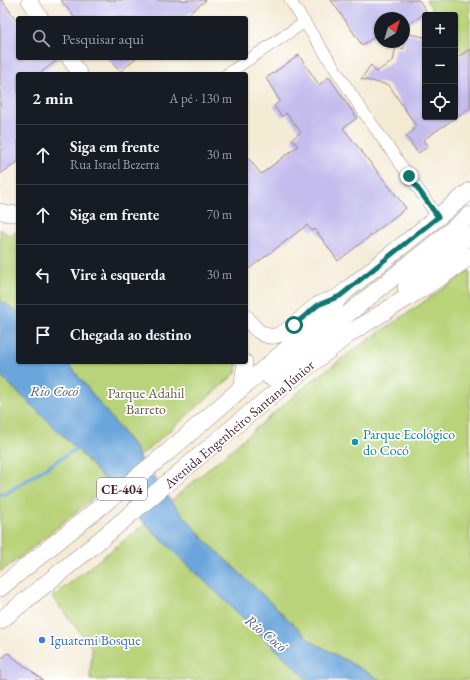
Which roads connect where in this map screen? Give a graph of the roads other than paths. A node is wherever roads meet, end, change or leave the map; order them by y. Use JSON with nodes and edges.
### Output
{"nodes":[{"id":1,"x":29,"y":0,"type":"edge"},
{"id":2,"x":290,"y":0,"type":"edge"},
{"id":3,"x":40,"y":16,"type":"edge"},
{"id":4,"x":305,"y":22,"type":"junction"},
{"id":5,"x":70,"y":60,"type":"edge"},
{"id":6,"x":248,"y":60,"type":"edge"},
{"id":7,"x":248,"y":60,"type":"edge"},
{"id":8,"x":79,"y":72,"type":"edge"},
{"id":9,"x":230,"y":72,"type":"edge"},
{"id":10,"x":470,"y":191,"type":"edge"},
{"id":11,"x":0,"y":212,"type":"edge"},
{"id":12,"x":16,"y":213,"type":"edge"},
{"id":13,"x":470,"y":214,"type":"edge"},
{"id":14,"x":438,"y":217,"type":"junction"},
{"id":15,"x":470,"y":235,"type":"edge"},
{"id":16,"x":470,"y":256,"type":"edge"},
{"id":17,"x":340,"y":296,"type":"junction"},
{"id":18,"x":248,"y":320,"type":"edge"},
{"id":19,"x":350,"y":333,"type":"junction"},
{"id":20,"x":245,"y":364,"type":"edge"},
{"id":21,"x":241,"y":390,"type":"junction"},
{"id":22,"x":0,"y":588,"type":"edge"},
{"id":23,"x":0,"y":621,"type":"edge"}],
"edges":[{"from":1,"to":3,"type":"street"},
{"from":2,"to":4,"type":"street"},
{"from":4,"to":7,"type":"street"},
{"from":4,"to":14,"type":"street"},
{"from":5,"to":8,"type":"street"},
{"from":6,"to":9,"type":"street"},
{"from":10,"to":14,"type":"main road","name":"Avenida Engenheiro Santana Júnior"},
{"from":11,"to":12,"type":"street"},
{"from":13,"to":21,"type":"main road","name":"Avenida Engenheiro Santana Júnior"},
{"from":14,"to":17,"type":"main road","name":"Avenida Engenheiro Santana Júnior"},
{"from":15,"to":19,"type":"main road"},
{"from":16,"to":19,"type":"main road","name":"Avenida Engenheiro Santana Júnior"},
{"from":17,"to":18,"type":"street"},
{"from":17,"to":21,"type":"main road","name":"Avenida Engenheiro Santana Júnior"},
{"from":19,"to":23,"type":"main road","name":"Avenida Engenheiro Santana Júnior","number":"CE-404"},
{"from":20,"to":21,"type":"street"},
{"from":21,"to":22,"type":"main road","name":"Avenida Engenheiro Santana Júnior","number":"CE-404"}]}
